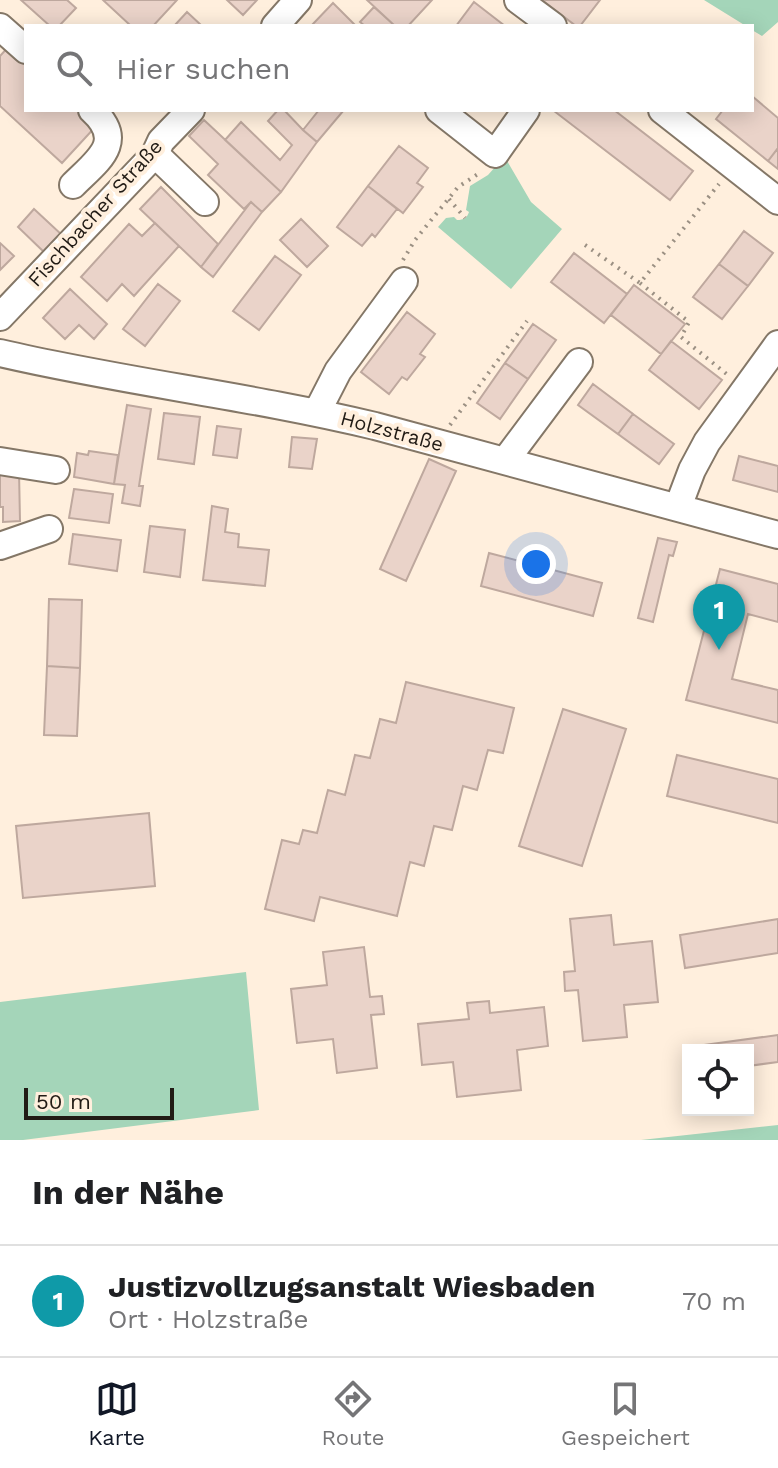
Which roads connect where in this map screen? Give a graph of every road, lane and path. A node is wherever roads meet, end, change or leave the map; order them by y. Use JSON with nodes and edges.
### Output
{"nodes":[{"id":1,"x":298,"y":0,"type":"edge"},
{"id":2,"x":518,"y":0,"type":"edge"},
{"id":3,"x":277,"y":24,"type":"edge"},
{"id":4,"x":550,"y":24,"type":"edge"},
{"id":5,"x":0,"y":27,"type":"edge"},
{"id":6,"x":24,"y":48,"type":"edge"},
{"id":7,"x":94,"y":112,"type":"edge"},
{"id":8,"x":189,"y":112,"type":"edge"},
{"id":9,"x":442,"y":112,"type":"edge"},
{"id":10,"x":525,"y":112,"type":"edge"},
{"id":11,"x":665,"y":112,"type":"edge"},
{"id":12,"x":155,"y":154,"type":"junction"},
{"id":13,"x":495,"y":154,"type":"junction"},
{"id":14,"x":734,"y":166,"type":"junction"},
{"id":15,"x":73,"y":185,"type":"dead end"},
{"id":16,"x":449,"y":199,"type":"junction"},
{"id":17,"x":778,"y":201,"type":"edge"},
{"id":18,"x":205,"y":202,"type":"dead end"},
{"id":19,"x":465,"y":218,"type":"dead end"},
{"id":20,"x":585,"y":245,"type":"dead end"},
{"id":21,"x":404,"y":281,"type":"joint"},
{"id":22,"x":640,"y":283,"type":"junction"},
{"id":23,"x":0,"y":317,"type":"edge"},
{"id":24,"x":527,"y":321,"type":"dead end"},
{"id":25,"x":778,"y":344,"type":"edge"},
{"id":26,"x":0,"y":353,"type":"edge"},
{"id":27,"x":579,"y":362,"type":"dead end"},
{"id":28,"x":746,"y":389,"type":"junction"},
{"id":29,"x":317,"y":412,"type":"junction"},
{"id":30,"x":449,"y":427,"type":"dead end"},
{"id":31,"x":0,"y":461,"type":"edge"},
{"id":32,"x":505,"y":461,"type":"junction"},
{"id":33,"x":56,"y":470,"type":"dead end"},
{"id":34,"x":678,"y":507,"type":"junction"},
{"id":35,"x":49,"y":529,"type":"dead end"},
{"id":36,"x":778,"y":535,"type":"edge"},
{"id":37,"x":0,"y":546,"type":"edge"}],
"edges":[{"from":1,"to":3,"type":"street"},
{"from":2,"to":4,"type":"street"},
{"from":5,"to":6,"type":"street"},
{"from":7,"to":15,"type":"street"},
{"from":8,"to":12,"type":"street","name":"Fischbacher Straße"},
{"from":9,"to":13,"type":"street"},
{"from":10,"to":13,"type":"street"},
{"from":11,"to":14,"type":"street"},
{"from":12,"to":18,"type":"street"},
{"from":12,"to":23,"type":"street","name":"Fischbacher Straße"},
{"from":13,"to":16,"type":"path"},
{"from":14,"to":17,"type":"street"},
{"from":14,"to":22,"type":"path"},
{"from":16,"to":19,"type":"path"},
{"from":16,"to":21,"type":"path"},
{"from":20,"to":22,"type":"path"},
{"from":21,"to":29,"type":"street"},
{"from":22,"to":28,"type":"path"},
{"from":24,"to":30,"type":"path"},
{"from":25,"to":28,"type":"street"},
{"from":26,"to":29,"type":"street","name":"Holzstraße"},
{"from":27,"to":32,"type":"street"},
{"from":28,"to":34,"type":"street"},
{"from":29,"to":32,"type":"street","name":"Holzstraße"},
{"from":31,"to":33,"type":"street"},
{"from":32,"to":34,"type":"street","name":"Holzstraße"},
{"from":34,"to":36,"type":"street","name":"Holzstraße"},
{"from":35,"to":37,"type":"street"}]}
